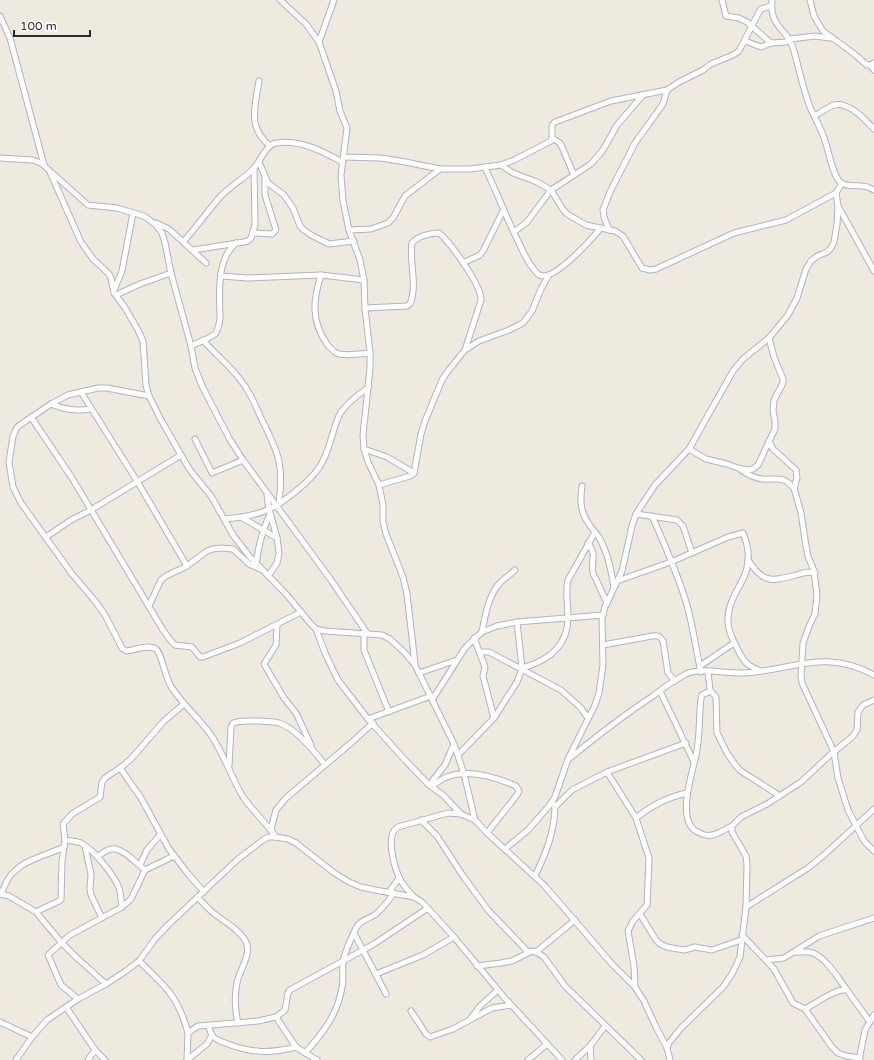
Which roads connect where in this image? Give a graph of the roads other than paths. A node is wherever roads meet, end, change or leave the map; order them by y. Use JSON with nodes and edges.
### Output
{"nodes":[{"id":1,"x":280,"y":0,"type":"edge"},
{"id":2,"x":334,"y":0,"type":"edge"},
{"id":3,"x":722,"y":0,"type":"edge"},
{"id":4,"x":810,"y":0,"type":"edge"},
{"id":5,"x":772,"y":3,"type":"edge"},
{"id":6,"x":0,"y":16,"type":"edge"},
{"id":7,"x":752,"y":26,"type":"junction"},
{"id":8,"x":832,"y":38,"type":"junction"},
{"id":9,"x":790,"y":39,"type":"junction"},
{"id":10,"x":745,"y":40,"type":"junction"},
{"id":11,"x":319,"y":42,"type":"junction"},
{"id":12,"x":771,"y":43,"type":"junction"},
{"id":13,"x":872,"y":64,"type":"edge"},
{"id":14,"x":874,"y":70,"type":"edge"},
{"id":15,"x":259,"y":81,"type":"dead end"},
{"id":16,"x":667,"y":90,"type":"junction"},
{"id":17,"x":644,"y":94,"type":"junction"},
{"id":18,"x":814,"y":116,"type":"junction"},
{"id":19,"x":874,"y":129,"type":"edge"},
{"id":20,"x":552,"y":138,"type":"junction"},
{"id":21,"x":270,"y":146,"type":"junction"},
{"id":22,"x":0,"y":158,"type":"edge"},
{"id":23,"x":343,"y":160,"type":"junction"},
{"id":24,"x":259,"y":162,"type":"junction"},
{"id":25,"x":44,"y":165,"type":"junction"},
{"id":26,"x":501,"y":165,"type":"junction"},
{"id":27,"x":485,"y":168,"type":"junction"},
{"id":28,"x":254,"y":169,"type":"junction"},
{"id":29,"x":440,"y":169,"type":"junction"},
{"id":30,"x":50,"y":172,"type":"junction"},
{"id":31,"x":574,"y":175,"type":"junction"},
{"id":32,"x":265,"y":179,"type":"junction"},
{"id":33,"x":842,"y":184,"type":"junction"},
{"id":34,"x":551,"y":190,"type":"junction"},
{"id":35,"x":874,"y":190,"type":"edge"},
{"id":36,"x":836,"y":193,"type":"junction"},
{"id":37,"x":838,"y":206,"type":"junction"},
{"id":38,"x":503,"y":211,"type":"junction"},
{"id":39,"x":133,"y":213,"type":"junction"},
{"id":40,"x":153,"y":222,"type":"junction"},
{"id":41,"x":600,"y":229,"type":"junction"},
{"id":42,"x":349,"y":230,"type":"junction"},
{"id":43,"x":609,"y":230,"type":"junction"},
{"id":44,"x":514,"y":232,"type":"junction"},
{"id":45,"x":254,"y":233,"type":"junction"},
{"id":46,"x":183,"y":242,"type":"junction"},
{"id":47,"x":354,"y":242,"type":"junction"},
{"id":48,"x":236,"y":243,"type":"junction"},
{"id":49,"x":192,"y":250,"type":"junction"},
{"id":50,"x":206,"y":263,"type":"dead end"},
{"id":51,"x":463,"y":263,"type":"junction"},
{"id":52,"x":874,"y":271,"type":"edge"},
{"id":53,"x":171,"y":273,"type":"junction"},
{"id":54,"x":321,"y":275,"type":"junction"},
{"id":55,"x":549,"y":275,"type":"junction"},
{"id":56,"x":221,"y":276,"type":"junction"},
{"id":57,"x":364,"y":280,"type":"junction"},
{"id":58,"x":115,"y":292,"type":"junction"},
{"id":59,"x":365,"y":308,"type":"junction"},
{"id":60,"x":769,"y":338,"type":"junction"},
{"id":61,"x":203,"y":340,"type":"junction"},
{"id":62,"x":191,"y":346,"type":"junction"},
{"id":63,"x":465,"y":350,"type":"junction"},
{"id":64,"x":370,"y":353,"type":"junction"},
{"id":65,"x":369,"y":387,"type":"junction"},
{"id":66,"x":81,"y":392,"type":"junction"},
{"id":67,"x":150,"y":396,"type":"junction"},
{"id":68,"x":51,"y":404,"type":"junction"},
{"id":69,"x":91,"y":409,"type":"junction"},
{"id":70,"x":31,"y":417,"type":"junction"},
{"id":71,"x":195,"y":439,"type":"dead end"},
{"id":72,"x":769,"y":441,"type":"junction"},
{"id":73,"x":364,"y":449,"type":"junction"},
{"id":74,"x":689,"y":449,"type":"junction"},
{"id":75,"x":181,"y":455,"type":"junction"},
{"id":76,"x":243,"y":460,"type":"junction"},
{"id":77,"x":738,"y":468,"type":"junction"},
{"id":78,"x":414,"y":473,"type":"junction"},
{"id":79,"x":137,"y":481,"type":"junction"},
{"id":80,"x":379,"y":485,"type":"junction"},
{"id":81,"x":582,"y":486,"type":"dead end"},
{"id":82,"x":794,"y":488,"type":"junction"},
{"id":83,"x":267,"y":494,"type":"junction"},
{"id":84,"x":277,"y":504,"type":"junction"},
{"id":85,"x":91,"y":510,"type":"junction"},
{"id":86,"x":270,"y":512,"type":"junction"},
{"id":87,"x":636,"y":514,"type":"junction"},
{"id":88,"x":652,"y":516,"type":"junction"},
{"id":89,"x":241,"y":517,"type":"junction"},
{"id":90,"x":224,"y":520,"type":"junction"},
{"id":91,"x":264,"y":530,"type":"junction"},
{"id":92,"x":596,"y":532,"type":"junction"},
{"id":93,"x":46,"y":537,"type":"junction"},
{"id":94,"x":277,"y":538,"type":"junction"},
{"id":95,"x":588,"y":543,"type":"junction"},
{"id":96,"x":692,"y":553,"type":"junction"},
{"id":97,"x":748,"y":560,"type":"junction"},
{"id":98,"x":671,"y":562,"type":"junction"},
{"id":99,"x":256,"y":564,"type":"junction"},
{"id":100,"x":187,"y":566,"type":"junction"},
{"id":101,"x":261,"y":570,"type":"junction"},
{"id":102,"x":515,"y":570,"type":"dead end"},
{"id":103,"x":815,"y":573,"type":"junction"},
{"id":104,"x":268,"y":576,"type":"junction"},
{"id":105,"x":617,"y":581,"type":"junction"},
{"id":106,"x":614,"y":587,"type":"junction"},
{"id":107,"x":607,"y":603,"type":"junction"},
{"id":108,"x":149,"y":606,"type":"junction"},
{"id":109,"x":301,"y":612,"type":"junction"},
{"id":110,"x":603,"y":615,"type":"junction"},
{"id":111,"x":568,"y":619,"type":"junction"},
{"id":112,"x":517,"y":622,"type":"junction"},
{"id":113,"x":277,"y":625,"type":"junction"},
{"id":114,"x":316,"y":629,"type":"junction"},
{"id":115,"x":482,"y":632,"type":"junction"},
{"id":116,"x":366,"y":633,"type":"junction"},
{"id":117,"x":474,"y":638,"type":"junction"},
{"id":118,"x":734,"y":643,"type":"junction"},
{"id":119,"x":603,"y":645,"type":"junction"},
{"id":120,"x":480,"y":652,"type":"junction"},
{"id":121,"x":457,"y":660,"type":"junction"},
{"id":122,"x":803,"y":663,"type":"junction"},
{"id":123,"x":415,"y":665,"type":"junction"},
{"id":124,"x":700,"y":666,"type":"junction"},
{"id":125,"x":522,"y":669,"type":"junction"},
{"id":126,"x":762,"y":671,"type":"junction"},
{"id":127,"x":701,"y":672,"type":"junction"},
{"id":128,"x":708,"y":672,"type":"junction"},
{"id":129,"x":419,"y":673,"type":"junction"},
{"id":130,"x":874,"y":675,"type":"edge"},
{"id":131,"x":675,"y":681,"type":"junction"},
{"id":132,"x":660,"y":691,"type":"junction"},
{"id":133,"x":710,"y":692,"type":"junction"},
{"id":134,"x":431,"y":698,"type":"junction"},
{"id":135,"x":874,"y":700,"type":"edge"},
{"id":136,"x":184,"y":704,"type":"junction"},
{"id":137,"x":389,"y":712,"type":"junction"},
{"id":138,"x":494,"y":718,"type":"junction"},
{"id":139,"x":588,"y":718,"type":"junction"},
{"id":140,"x":368,"y":719,"type":"junction"},
{"id":141,"x":373,"y":723,"type":"junction"},
{"id":142,"x":686,"y":743,"type":"junction"},
{"id":143,"x":454,"y":744,"type":"junction"},
{"id":144,"x":312,"y":748,"type":"junction"},
{"id":145,"x":834,"y":752,"type":"junction"},
{"id":146,"x":458,"y":755,"type":"junction"},
{"id":147,"x":568,"y":759,"type":"junction"},
{"id":148,"x":694,"y":762,"type":"junction"},
{"id":149,"x":325,"y":765,"type":"junction"},
{"id":150,"x":120,"y":768,"type":"junction"},
{"id":151,"x":229,"y":768,"type":"junction"},
{"id":152,"x":607,"y":772,"type":"junction"},
{"id":153,"x":464,"y":774,"type":"junction"},
{"id":154,"x":431,"y":786,"type":"junction"},
{"id":155,"x":687,"y":793,"type":"junction"},
{"id":156,"x":780,"y":796,"type":"junction"},
{"id":157,"x":555,"y":797,"type":"junction"},
{"id":158,"x":555,"y":807,"type":"junction"},
{"id":159,"x":874,"y":809,"type":"edge"},
{"id":160,"x":461,"y":814,"type":"junction"},
{"id":161,"x":636,"y":818,"type":"junction"},
{"id":162,"x":421,"y":820,"type":"junction"},
{"id":163,"x":475,"y":820,"type":"junction"},
{"id":164,"x":732,"y":826,"type":"junction"},
{"id":165,"x":856,"y":827,"type":"junction"},
{"id":166,"x":271,"y":829,"type":"junction"},
{"id":167,"x":487,"y":833,"type":"junction"},
{"id":168,"x":160,"y":835,"type":"junction"},
{"id":169,"x":276,"y":837,"type":"junction"},
{"id":170,"x":65,"y":840,"type":"junction"},
{"id":171,"x":85,"y":846,"type":"junction"},
{"id":172,"x":64,"y":848,"type":"junction"},
{"id":173,"x":505,"y":849,"type":"junction"},
{"id":174,"x":874,"y":851,"type":"edge"},
{"id":175,"x":174,"y":856,"type":"junction"},
{"id":176,"x":97,"y":857,"type":"junction"},
{"id":177,"x":140,"y":865,"type":"junction"},
{"id":178,"x":145,"y":870,"type":"junction"},
{"id":179,"x":535,"y":876,"type":"junction"},
{"id":180,"x":399,"y":878,"type":"junction"},
{"id":181,"x":204,"y":892,"type":"junction"},
{"id":182,"x":391,"y":893,"type":"junction"},
{"id":183,"x":1,"y":894,"type":"edge"},
{"id":184,"x":414,"y":897,"type":"junction"},
{"id":185,"x":198,"y":898,"type":"junction"},
{"id":186,"x":122,"y":907,"type":"junction"},
{"id":187,"x":746,"y":907,"type":"junction"},
{"id":188,"x":428,"y":908,"type":"junction"},
{"id":189,"x":36,"y":912,"type":"junction"},
{"id":190,"x":640,"y":914,"type":"junction"},
{"id":191,"x":102,"y":918,"type":"junction"},
{"id":192,"x":874,"y":918,"type":"edge"},
{"id":193,"x":575,"y":920,"type":"junction"},
{"id":194,"x":354,"y":933,"type":"junction"},
{"id":195,"x":454,"y":937,"type":"junction"},
{"id":196,"x":742,"y":938,"type":"junction"},
{"id":197,"x":61,"y":942,"type":"junction"},
{"id":198,"x":363,"y":950,"type":"junction"},
{"id":199,"x":528,"y":952,"type":"junction"},
{"id":200,"x":536,"y":952,"type":"junction"},
{"id":201,"x":794,"y":952,"type":"junction"},
{"id":202,"x":139,"y":960,"type":"junction"},
{"id":203,"x":766,"y":960,"type":"junction"},
{"id":204,"x":342,"y":962,"type":"junction"},
{"id":205,"x":478,"y":966,"type":"junction"},
{"id":206,"x":376,"y":974,"type":"junction"},
{"id":207,"x":106,"y":984,"type":"junction"},
{"id":208,"x":635,"y":987,"type":"junction"},
{"id":209,"x":498,"y":990,"type":"junction"},
{"id":210,"x":847,"y":990,"type":"junction"},
{"id":211,"x":386,"y":994,"type":"dead end"},
{"id":212,"x":78,"y":999,"type":"junction"},
{"id":213,"x":511,"y":1005,"type":"junction"},
{"id":214,"x":66,"y":1007,"type":"junction"},
{"id":215,"x":805,"y":1009,"type":"junction"},
{"id":216,"x":411,"y":1011,"type":"dead end"},
{"id":217,"x":874,"y":1015,"type":"edge"},
{"id":218,"x":276,"y":1017,"type":"junction"},
{"id":219,"x":470,"y":1020,"type":"junction"},
{"id":220,"x":0,"y":1022,"type":"edge"},
{"id":221,"x":870,"y":1022,"type":"junction"},
{"id":222,"x":238,"y":1023,"type":"junction"},
{"id":223,"x":208,"y":1026,"type":"junction"},
{"id":224,"x":605,"y":1026,"type":"junction"},
{"id":225,"x":188,"y":1033,"type":"junction"},
{"id":226,"x":212,"y":1035,"type":"junction"},
{"id":227,"x":32,"y":1038,"type":"junction"},
{"id":228,"x":547,"y":1044,"type":"junction"},
{"id":229,"x":590,"y":1046,"type":"junction"},
{"id":230,"x":296,"y":1047,"type":"junction"},
{"id":231,"x":667,"y":1048,"type":"junction"},
{"id":232,"x":95,"y":1050,"type":"junction"},
{"id":233,"x":305,"y":1053,"type":"junction"},
{"id":234,"x":846,"y":1056,"type":"junction"},
{"id":235,"x":859,"y":1059,"type":"edge"},
{"id":236,"x":16,"y":1060,"type":"edge"},
{"id":237,"x":88,"y":1060,"type":"edge"},
{"id":238,"x":105,"y":1060,"type":"edge"},
{"id":239,"x":187,"y":1060,"type":"edge"},
{"id":240,"x":317,"y":1060,"type":"edge"},
{"id":241,"x":528,"y":1060,"type":"edge"},
{"id":242,"x":562,"y":1060,"type":"edge"},
{"id":243,"x":574,"y":1060,"type":"edge"},
{"id":244,"x":591,"y":1060,"type":"edge"},
{"id":245,"x":641,"y":1060,"type":"edge"},
{"id":246,"x":670,"y":1060,"type":"edge"},
{"id":247,"x":839,"y":1060,"type":"edge"}],
"edges":[{"from":1,"to":11,"type":"street"},
{"from":2,"to":11,"type":"street"},
{"from":3,"to":7,"type":"street"},
{"from":4,"to":8,"type":"street"},
{"from":5,"to":7,"type":"street"},
{"from":5,"to":9,"type":"street"},
{"from":6,"to":25,"type":"street"},
{"from":7,"to":10,"type":"street"},
{"from":7,"to":12,"type":"street"},
{"from":8,"to":9,"type":"street"},
{"from":8,"to":13,"type":"street"},
{"from":9,"to":12,"type":"street"},
{"from":9,"to":18,"type":"street"},
{"from":10,"to":12,"type":"street"},
{"from":10,"to":16,"type":"street"},
{"from":11,"to":23,"type":"street"},
{"from":13,"to":14,"type":"street"},
{"from":15,"to":21,"type":"street"},
{"from":16,"to":17,"type":"street"},
{"from":16,"to":43,"type":"street"},
{"from":17,"to":20,"type":"street"},
{"from":17,"to":31,"type":"street"},
{"from":18,"to":19,"type":"street"},
{"from":18,"to":33,"type":"street"},
{"from":20,"to":26,"type":"street"},
{"from":20,"to":31,"type":"street"},
{"from":21,"to":23,"type":"street"},
{"from":21,"to":24,"type":"street"},
{"from":22,"to":25,"type":"street"},
{"from":23,"to":29,"type":"street"},
{"from":23,"to":42,"type":"street"},
{"from":24,"to":28,"type":"street"},
{"from":24,"to":32,"type":"street"},
{"from":25,"to":30,"type":"street"},
{"from":26,"to":27,"type":"street"},
{"from":26,"to":34,"type":"street"},
{"from":27,"to":29,"type":"street"},
{"from":27,"to":38,"type":"street"},
{"from":28,"to":45,"type":"street"},
{"from":28,"to":46,"type":"street"},
{"from":29,"to":42,"type":"street"},
{"from":30,"to":39,"type":"street"},
{"from":30,"to":58,"type":"street"},
{"from":31,"to":34,"type":"street"},
{"from":32,"to":45,"type":"street"},
{"from":32,"to":47,"type":"street"},
{"from":33,"to":35,"type":"street"},
{"from":33,"to":36,"type":"street"},
{"from":34,"to":41,"type":"street"},
{"from":34,"to":44,"type":"street"},
{"from":36,"to":37,"type":"street"},
{"from":36,"to":43,"type":"street"},
{"from":37,"to":52,"type":"street"},
{"from":37,"to":60,"type":"street"},
{"from":38,"to":44,"type":"street"},
{"from":38,"to":51,"type":"street"},
{"from":39,"to":40,"type":"street"},
{"from":39,"to":58,"type":"street"},
{"from":40,"to":46,"type":"street"},
{"from":40,"to":53,"type":"street"},
{"from":41,"to":43,"type":"street"},
{"from":41,"to":55,"type":"street"},
{"from":42,"to":47,"type":"street"},
{"from":44,"to":55,"type":"street"},
{"from":45,"to":48,"type":"street"},
{"from":46,"to":49,"type":"street"},
{"from":47,"to":57,"type":"street"},
{"from":48,"to":49,"type":"street"},
{"from":48,"to":56,"type":"street"},
{"from":49,"to":50,"type":"street"},
{"from":51,"to":59,"type":"street"},
{"from":51,"to":63,"type":"street"},
{"from":53,"to":58,"type":"street"},
{"from":53,"to":62,"type":"street"},
{"from":54,"to":56,"type":"street"},
{"from":54,"to":57,"type":"street"},
{"from":54,"to":64,"type":"street"},
{"from":55,"to":63,"type":"street"},
{"from":56,"to":61,"type":"street"},
{"from":57,"to":59,"type":"street"},
{"from":58,"to":67,"type":"street"},
{"from":59,"to":64,"type":"street"},
{"from":60,"to":72,"type":"street"},
{"from":60,"to":74,"type":"street"},
{"from":61,"to":62,"type":"street"},
{"from":61,"to":84,"type":"street"},
{"from":62,"to":76,"type":"street"},
{"from":63,"to":78,"type":"street"},
{"from":64,"to":65,"type":"street"},
{"from":65,"to":73,"type":"street"},
{"from":65,"to":84,"type":"street"},
{"from":66,"to":67,"type":"street"},
{"from":66,"to":68,"type":"street"},
{"from":66,"to":69,"type":"street"},
{"from":67,"to":75,"type":"street"},
{"from":68,"to":69,"type":"street"},
{"from":68,"to":70,"type":"street"},
{"from":69,"to":79,"type":"street"},
{"from":70,"to":85,"type":"street"},
{"from":70,"to":93,"type":"street"},
{"from":71,"to":76,"type":"street"},
{"from":72,"to":77,"type":"street"},
{"from":72,"to":82,"type":"street"},
{"from":73,"to":78,"type":"street"},
{"from":73,"to":80,"type":"street"},
{"from":74,"to":77,"type":"street"},
{"from":74,"to":87,"type":"street"},
{"from":75,"to":79,"type":"street"},
{"from":75,"to":90,"type":"street"},
{"from":76,"to":83,"type":"street"},
{"from":77,"to":82,"type":"street"},
{"from":78,"to":80,"type":"street"},
{"from":79,"to":85,"type":"street"},
{"from":79,"to":100,"type":"street"},
{"from":80,"to":123,"type":"street"},
{"from":81,"to":92,"type":"street"},
{"from":82,"to":103,"type":"street"},
{"from":83,"to":84,"type":"street"},
{"from":83,"to":86,"type":"street"},
{"from":84,"to":86,"type":"street"},
{"from":84,"to":116,"type":"street"},
{"from":85,"to":93,"type":"street"},
{"from":85,"to":108,"type":"street"},
{"from":86,"to":89,"type":"street"},
{"from":86,"to":91,"type":"street"},
{"from":86,"to":94,"type":"street"},
{"from":87,"to":88,"type":"street"},
{"from":87,"to":105,"type":"street"},
{"from":88,"to":96,"type":"street"},
{"from":88,"to":98,"type":"street"},
{"from":89,"to":90,"type":"street"},
{"from":89,"to":91,"type":"street"},
{"from":90,"to":99,"type":"street"},
{"from":91,"to":94,"type":"street"},
{"from":91,"to":99,"type":"street"},
{"from":92,"to":95,"type":"street"},
{"from":92,"to":106,"type":"street"},
{"from":93,"to":136,"type":"street"},
{"from":94,"to":104,"type":"street"},
{"from":95,"to":107,"type":"street"},
{"from":95,"to":111,"type":"street"},
{"from":96,"to":97,"type":"street"},
{"from":96,"to":98,"type":"street"},
{"from":97,"to":103,"type":"street"},
{"from":97,"to":118,"type":"street"},
{"from":98,"to":105,"type":"street"},
{"from":98,"to":124,"type":"street"},
{"from":99,"to":101,"type":"street"},
{"from":100,"to":101,"type":"street"},
{"from":100,"to":108,"type":"street"},
{"from":101,"to":104,"type":"street"},
{"from":102,"to":115,"type":"street"},
{"from":103,"to":122,"type":"street"},
{"from":104,"to":109,"type":"street"},
{"from":105,"to":106,"type":"street"},
{"from":106,"to":107,"type":"street"},
{"from":107,"to":110,"type":"street"},
{"from":108,"to":113,"type":"street"},
{"from":109,"to":113,"type":"street"},
{"from":109,"to":114,"type":"street"},
{"from":110,"to":111,"type":"street"},
{"from":110,"to":119,"type":"street"},
{"from":111,"to":112,"type":"street"},
{"from":111,"to":125,"type":"street"},
{"from":112,"to":115,"type":"street"},
{"from":112,"to":125,"type":"street"},
{"from":113,"to":144,"type":"street"},
{"from":114,"to":116,"type":"street"},
{"from":114,"to":140,"type":"street"},
{"from":115,"to":117,"type":"street"},
{"from":116,"to":123,"type":"street"},
{"from":116,"to":137,"type":"street"},
{"from":117,"to":120,"type":"street"},
{"from":117,"to":121,"type":"street"},
{"from":118,"to":124,"type":"street"},
{"from":118,"to":126,"type":"street"},
{"from":119,"to":131,"type":"street"},
{"from":119,"to":139,"type":"street"},
{"from":120,"to":125,"type":"street"},
{"from":120,"to":138,"type":"street"},
{"from":121,"to":129,"type":"street"},
{"from":121,"to":134,"type":"street"},
{"from":122,"to":126,"type":"street"},
{"from":122,"to":130,"type":"street"},
{"from":122,"to":145,"type":"street"},
{"from":123,"to":129,"type":"street"},
{"from":124,"to":127,"type":"street"},
{"from":125,"to":138,"type":"street"},
{"from":125,"to":139,"type":"street"},
{"from":126,"to":128,"type":"street"},
{"from":127,"to":128,"type":"street"},
{"from":127,"to":131,"type":"street"},
{"from":128,"to":133,"type":"street"},
{"from":129,"to":134,"type":"street"},
{"from":131,"to":132,"type":"street"},
{"from":132,"to":142,"type":"street"},
{"from":132,"to":147,"type":"street"},
{"from":133,"to":148,"type":"street"},
{"from":133,"to":156,"type":"street"},
{"from":134,"to":137,"type":"street"},
{"from":134,"to":143,"type":"street"},
{"from":135,"to":145,"type":"street"},
{"from":136,"to":150,"type":"street"},
{"from":136,"to":151,"type":"street"},
{"from":137,"to":140,"type":"street"},
{"from":138,"to":146,"type":"street"},
{"from":139,"to":147,"type":"street"},
{"from":140,"to":141,"type":"street"},
{"from":141,"to":149,"type":"street"},
{"from":141,"to":154,"type":"street"},
{"from":142,"to":148,"type":"street"},
{"from":142,"to":152,"type":"street"},
{"from":143,"to":146,"type":"street"},
{"from":143,"to":154,"type":"street"},
{"from":144,"to":149,"type":"street"},
{"from":144,"to":151,"type":"street"},
{"from":145,"to":156,"type":"street"},
{"from":145,"to":165,"type":"street"},
{"from":146,"to":153,"type":"street"},
{"from":147,"to":157,"type":"street"},
{"from":148,"to":155,"type":"street"},
{"from":149,"to":166,"type":"street"},
{"from":150,"to":168,"type":"street"},
{"from":150,"to":170,"type":"street"},
{"from":151,"to":166,"type":"street"},
{"from":152,"to":158,"type":"street"},
{"from":152,"to":161,"type":"street"},
{"from":153,"to":154,"type":"street"},
{"from":153,"to":163,"type":"street"},
{"from":153,"to":167,"type":"street"},
{"from":154,"to":160,"type":"street"},
{"from":155,"to":161,"type":"street"},
{"from":155,"to":164,"type":"street"},
{"from":156,"to":164,"type":"street"},
{"from":157,"to":158,"type":"street"},
{"from":157,"to":173,"type":"street"},
{"from":158,"to":179,"type":"street"},
{"from":159,"to":165,"type":"street"},
{"from":160,"to":162,"type":"street"},
{"from":160,"to":163,"type":"street"},
{"from":161,"to":190,"type":"street"},
{"from":162,"to":180,"type":"street"},
{"from":162,"to":199,"type":"street"},
{"from":163,"to":167,"type":"street"},
{"from":164,"to":187,"type":"street"},
{"from":165,"to":174,"type":"street"},
{"from":165,"to":187,"type":"street"},
{"from":166,"to":169,"type":"street"},
{"from":167,"to":173,"type":"street"},
{"from":168,"to":175,"type":"street"},
{"from":168,"to":177,"type":"street"},
{"from":169,"to":181,"type":"street"},
{"from":169,"to":182,"type":"street"},
{"from":170,"to":171,"type":"street"},
{"from":170,"to":172,"type":"street"},
{"from":171,"to":176,"type":"street"},
{"from":171,"to":191,"type":"street"},
{"from":172,"to":183,"type":"street"},
{"from":172,"to":189,"type":"street"},
{"from":173,"to":179,"type":"street"},
{"from":175,"to":178,"type":"street"},
{"from":175,"to":181,"type":"street"},
{"from":176,"to":177,"type":"street"},
{"from":176,"to":186,"type":"street"},
{"from":177,"to":178,"type":"street"},
{"from":178,"to":186,"type":"street"},
{"from":179,"to":193,"type":"street"},
{"from":180,"to":182,"type":"street"},
{"from":180,"to":184,"type":"street"},
{"from":181,"to":185,"type":"street"},
{"from":182,"to":184,"type":"street"},
{"from":182,"to":194,"type":"street"},
{"from":183,"to":189,"type":"street"},
{"from":184,"to":188,"type":"street"},
{"from":185,"to":202,"type":"street"},
{"from":185,"to":222,"type":"street"},
{"from":186,"to":191,"type":"street"},
{"from":187,"to":196,"type":"street"},
{"from":188,"to":195,"type":"street"},
{"from":188,"to":198,"type":"street"},
{"from":189,"to":197,"type":"street"},
{"from":190,"to":196,"type":"street"},
{"from":190,"to":208,"type":"street"},
{"from":191,"to":197,"type":"street"},
{"from":192,"to":201,"type":"street"},
{"from":193,"to":200,"type":"street"},
{"from":193,"to":208,"type":"street"},
{"from":194,"to":198,"type":"street"},
{"from":194,"to":204,"type":"street"},
{"from":195,"to":205,"type":"street"},
{"from":195,"to":206,"type":"street"},
{"from":196,"to":203,"type":"street"},
{"from":196,"to":231,"type":"street"},
{"from":197,"to":207,"type":"street"},
{"from":197,"to":212,"type":"street"},
{"from":198,"to":204,"type":"street"},
{"from":198,"to":206,"type":"street"},
{"from":199,"to":200,"type":"street"},
{"from":199,"to":205,"type":"street"},
{"from":200,"to":224,"type":"street"},
{"from":201,"to":203,"type":"street"},
{"from":201,"to":210,"type":"street"},
{"from":202,"to":207,"type":"street"},
{"from":202,"to":225,"type":"street"},
{"from":203,"to":215,"type":"street"},
{"from":204,"to":218,"type":"street"},
{"from":204,"to":233,"type":"street"},
{"from":205,"to":209,"type":"street"},
{"from":206,"to":211,"type":"street"},
{"from":207,"to":212,"type":"street"},
{"from":208,"to":231,"type":"street"},
{"from":209,"to":213,"type":"street"},
{"from":209,"to":219,"type":"street"},
{"from":210,"to":215,"type":"street"},
{"from":210,"to":221,"type":"street"},
{"from":212,"to":214,"type":"street"},
{"from":213,"to":219,"type":"street"},
{"from":213,"to":228,"type":"street"},
{"from":214,"to":227,"type":"street"},
{"from":214,"to":232,"type":"street"},
{"from":215,"to":234,"type":"street"},
{"from":216,"to":219,"type":"street"},
{"from":217,"to":221,"type":"street"},
{"from":218,"to":222,"type":"street"},
{"from":218,"to":230,"type":"street"},
{"from":220,"to":227,"type":"street"},
{"from":221,"to":235,"type":"street"},
{"from":222,"to":223,"type":"street"},
{"from":223,"to":225,"type":"street"},
{"from":223,"to":226,"type":"street"},
{"from":224,"to":229,"type":"street"},
{"from":224,"to":245,"type":"street"},
{"from":225,"to":239,"type":"street"},
{"from":226,"to":230,"type":"street"},
{"from":226,"to":239,"type":"street"},
{"from":227,"to":236,"type":"street"},
{"from":228,"to":241,"type":"street"},
{"from":228,"to":242,"type":"street"},
{"from":229,"to":243,"type":"street"},
{"from":229,"to":244,"type":"street"},
{"from":230,"to":233,"type":"street"},
{"from":231,"to":246,"type":"street"},
{"from":232,"to":237,"type":"street"},
{"from":232,"to":238,"type":"street"},
{"from":233,"to":240,"type":"street"},
{"from":234,"to":235,"type":"street"},
{"from":234,"to":247,"type":"street"}]}
